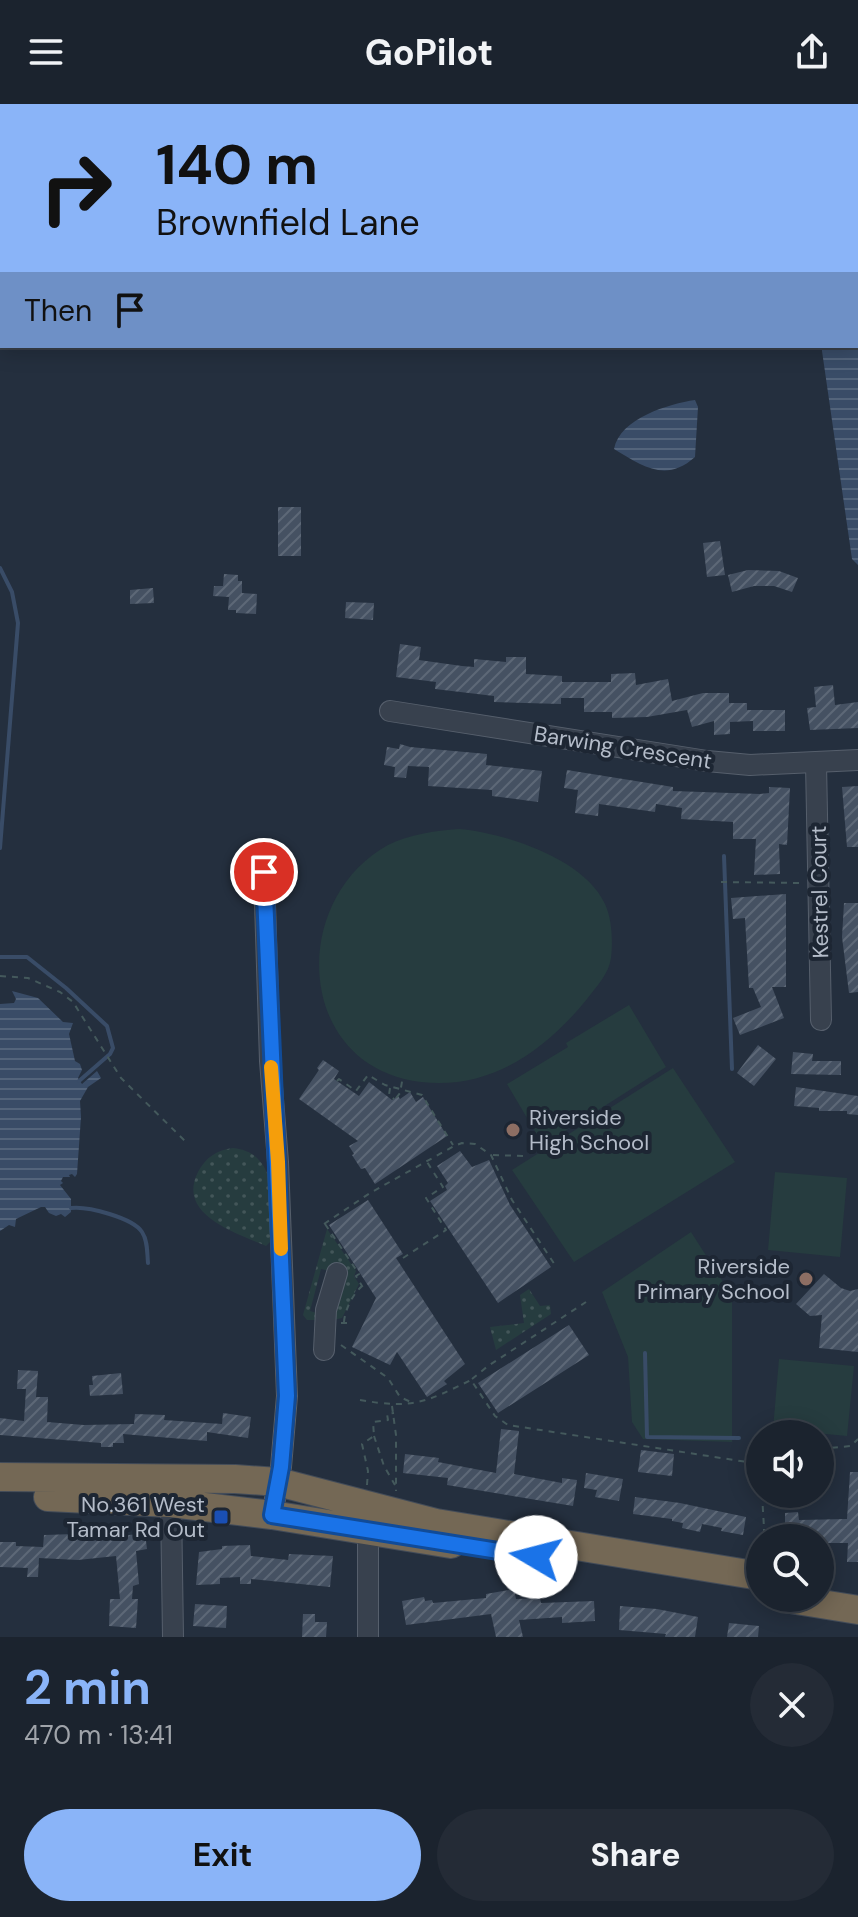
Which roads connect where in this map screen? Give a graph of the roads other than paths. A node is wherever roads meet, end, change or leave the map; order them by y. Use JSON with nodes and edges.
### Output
{"nodes":[{"id":1,"x":390,"y":711,"type":"dead end"},
{"id":2,"x":858,"y":760,"type":"edge"},
{"id":3,"x":816,"y":763,"type":"junction"},
{"id":4,"x":264,"y":872,"type":"dead end"},
{"id":5,"x":821,"y":1020,"type":"dead end"},
{"id":6,"x":337,"y":1273,"type":"dead end"},
{"id":7,"x":285,"y":1349,"type":"junction"},
{"id":8,"x":0,"y":1477,"type":"edge"},
{"id":9,"x":278,"y":1482,"type":"junction"},
{"id":10,"x":0,"y":1495,"type":"edge"},
{"id":11,"x":171,"y":1503,"type":"junction"},
{"id":12,"x":272,"y":1515,"type":"junction"},
{"id":13,"x":368,"y":1530,"type":"junction"},
{"id":14,"x":746,"y":1574,"type":"edge"},
{"id":15,"x":834,"y":1587,"type":"edge"},
{"id":16,"x":858,"y":1591,"type":"edge"},
{"id":17,"x":746,"y":1592,"type":"edge"},
{"id":18,"x":834,"y":1606,"type":"edge"},
{"id":19,"x":858,"y":1610,"type":"edge"},
{"id":20,"x":173,"y":1637,"type":"edge"},
{"id":21,"x":368,"y":1637,"type":"edge"}],
"edges":[{"from":1,"to":3,"type":"street","name":"Barwing Crescent"},
{"from":2,"to":3,"type":"street","name":"Barwing Crescent"},
{"from":3,"to":5,"type":"street","name":"Kestrel Court"},
{"from":4,"to":7,"type":"street"},
{"from":6,"to":7,"type":"street"},
{"from":7,"to":9,"type":"street"},
{"from":8,"to":9,"type":"highway"},
{"from":9,"to":12,"type":"street"},
{"from":9,"to":14,"type":"highway"},
{"from":10,"to":11,"type":"highway"},
{"from":11,"to":12,"type":"highway"},
{"from":11,"to":20,"type":"street"},
{"from":12,"to":13,"type":"highway"},
{"from":13,"to":17,"type":"highway"},
{"from":13,"to":21,"type":"street"},
{"from":15,"to":16,"type":"highway"},
{"from":18,"to":19,"type":"highway"}]}
